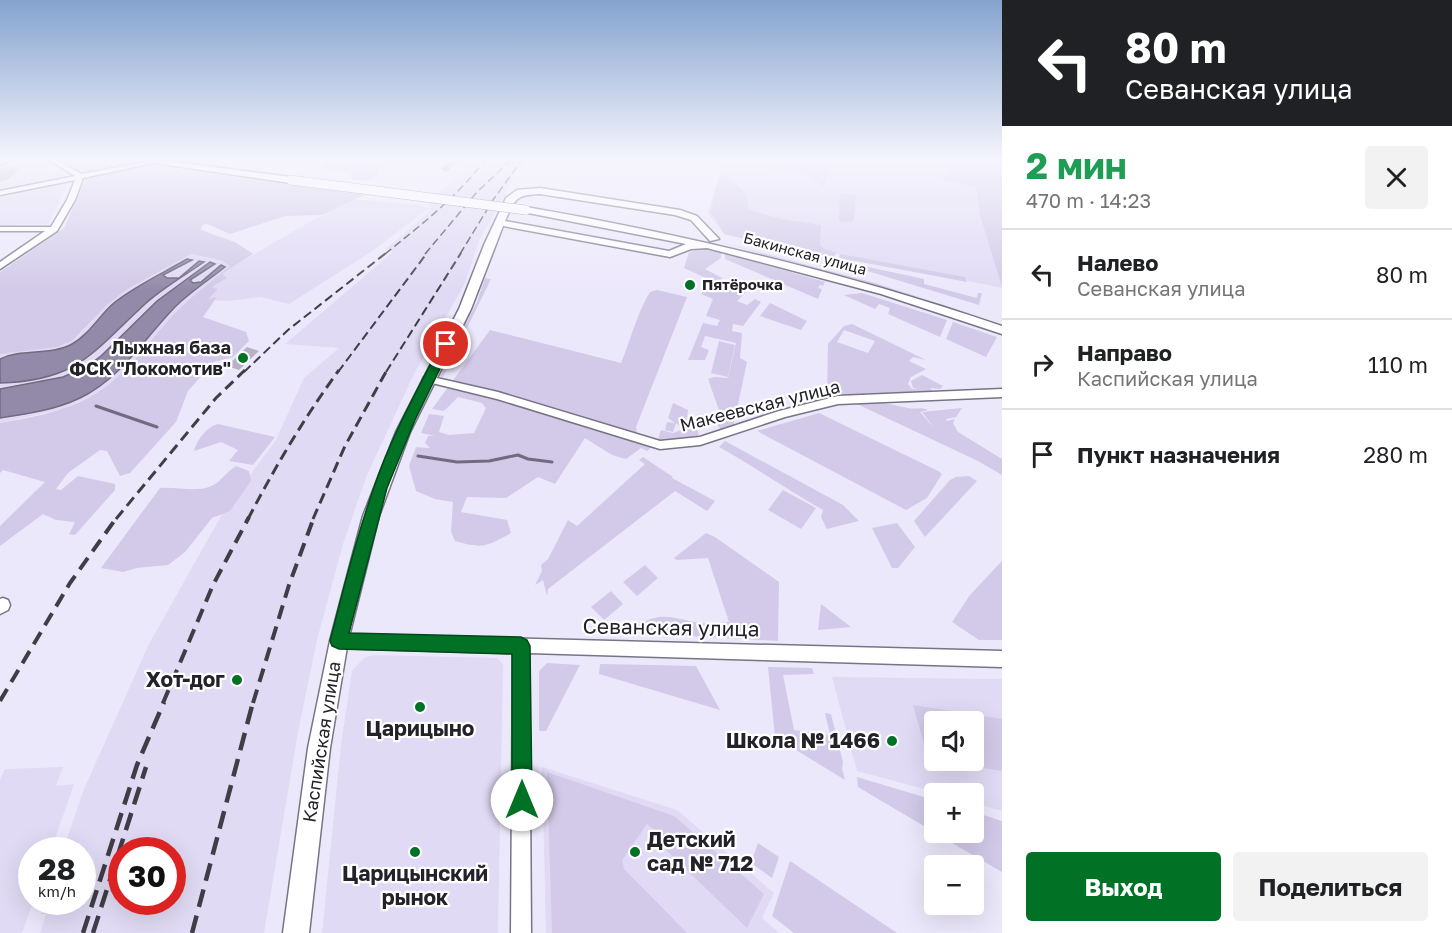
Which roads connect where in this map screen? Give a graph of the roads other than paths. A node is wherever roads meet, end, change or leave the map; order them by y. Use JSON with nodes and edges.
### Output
{"nodes":[{"id":1,"x":68,"y":204,"type":"edge"},
{"id":2,"x":492,"y":204,"type":"edge"},
{"id":3,"x":509,"y":204,"type":"edge"},
{"id":4,"x":619,"y":204,"type":"edge"},
{"id":5,"x":691,"y":216,"type":"junction"},
{"id":6,"x":500,"y":223,"type":"junction"},
{"id":7,"x":54,"y":229,"type":"junction"},
{"id":8,"x":0,"y":230,"type":"edge"},
{"id":9,"x":662,"y":231,"type":"junction"},
{"id":10,"x":711,"y":241,"type":"junction"},
{"id":11,"x":661,"y":253,"type":"junction"},
{"id":12,"x":0,"y":266,"type":"edge"},
{"id":13,"x":1002,"y":321,"type":"edge"},
{"id":14,"x":1002,"y":330,"type":"edge"},
{"id":15,"x":428,"y":379,"type":"junction"},
{"id":16,"x":1002,"y":393,"type":"edge"},
{"id":17,"x":339,"y":641,"type":"junction"},
{"id":18,"x":521,"y":646,"type":"junction"},
{"id":19,"x":1002,"y":659,"type":"edge"},
{"id":20,"x":296,"y":933,"type":"edge"},
{"id":21,"x":521,"y":933,"type":"edge"}],
"edges":[{"from":1,"to":7,"type":"street"},
{"from":2,"to":9,"type":"main road","name":"Бакинская улица","bridge":true},
{"from":3,"to":6,"type":"main road","name":"Каспийская улица"},
{"from":4,"to":5,"type":"main road","name":"Каспийская улица"},
{"from":5,"to":9,"type":"main road"},
{"from":5,"to":10,"type":"main road"},
{"from":6,"to":11,"type":"main road"},
{"from":6,"to":15,"type":"main road","name":"Каспийская улица"},
{"from":7,"to":8,"type":"street"},
{"from":7,"to":12,"type":"street"},
{"from":9,"to":10,"type":"main road","name":"Бакинская улица"},
{"from":9,"to":11,"type":"main road"},
{"from":10,"to":11,"type":"main road"},
{"from":10,"to":13,"type":"main road","name":"Бакинская улица"},
{"from":10,"to":14,"type":"main road","name":"Бакинская улица"},
{"from":15,"to":16,"type":"street","name":"Макеевская улица"},
{"from":15,"to":17,"type":"main road","name":"Каспийская улица"},
{"from":17,"to":18,"type":"street","name":"Севанская улица"},
{"from":17,"to":20,"type":"main road","name":"Каспийская улица"},
{"from":18,"to":19,"type":"street","name":"Севанская улица"},
{"from":18,"to":21,"type":"street"}]}
